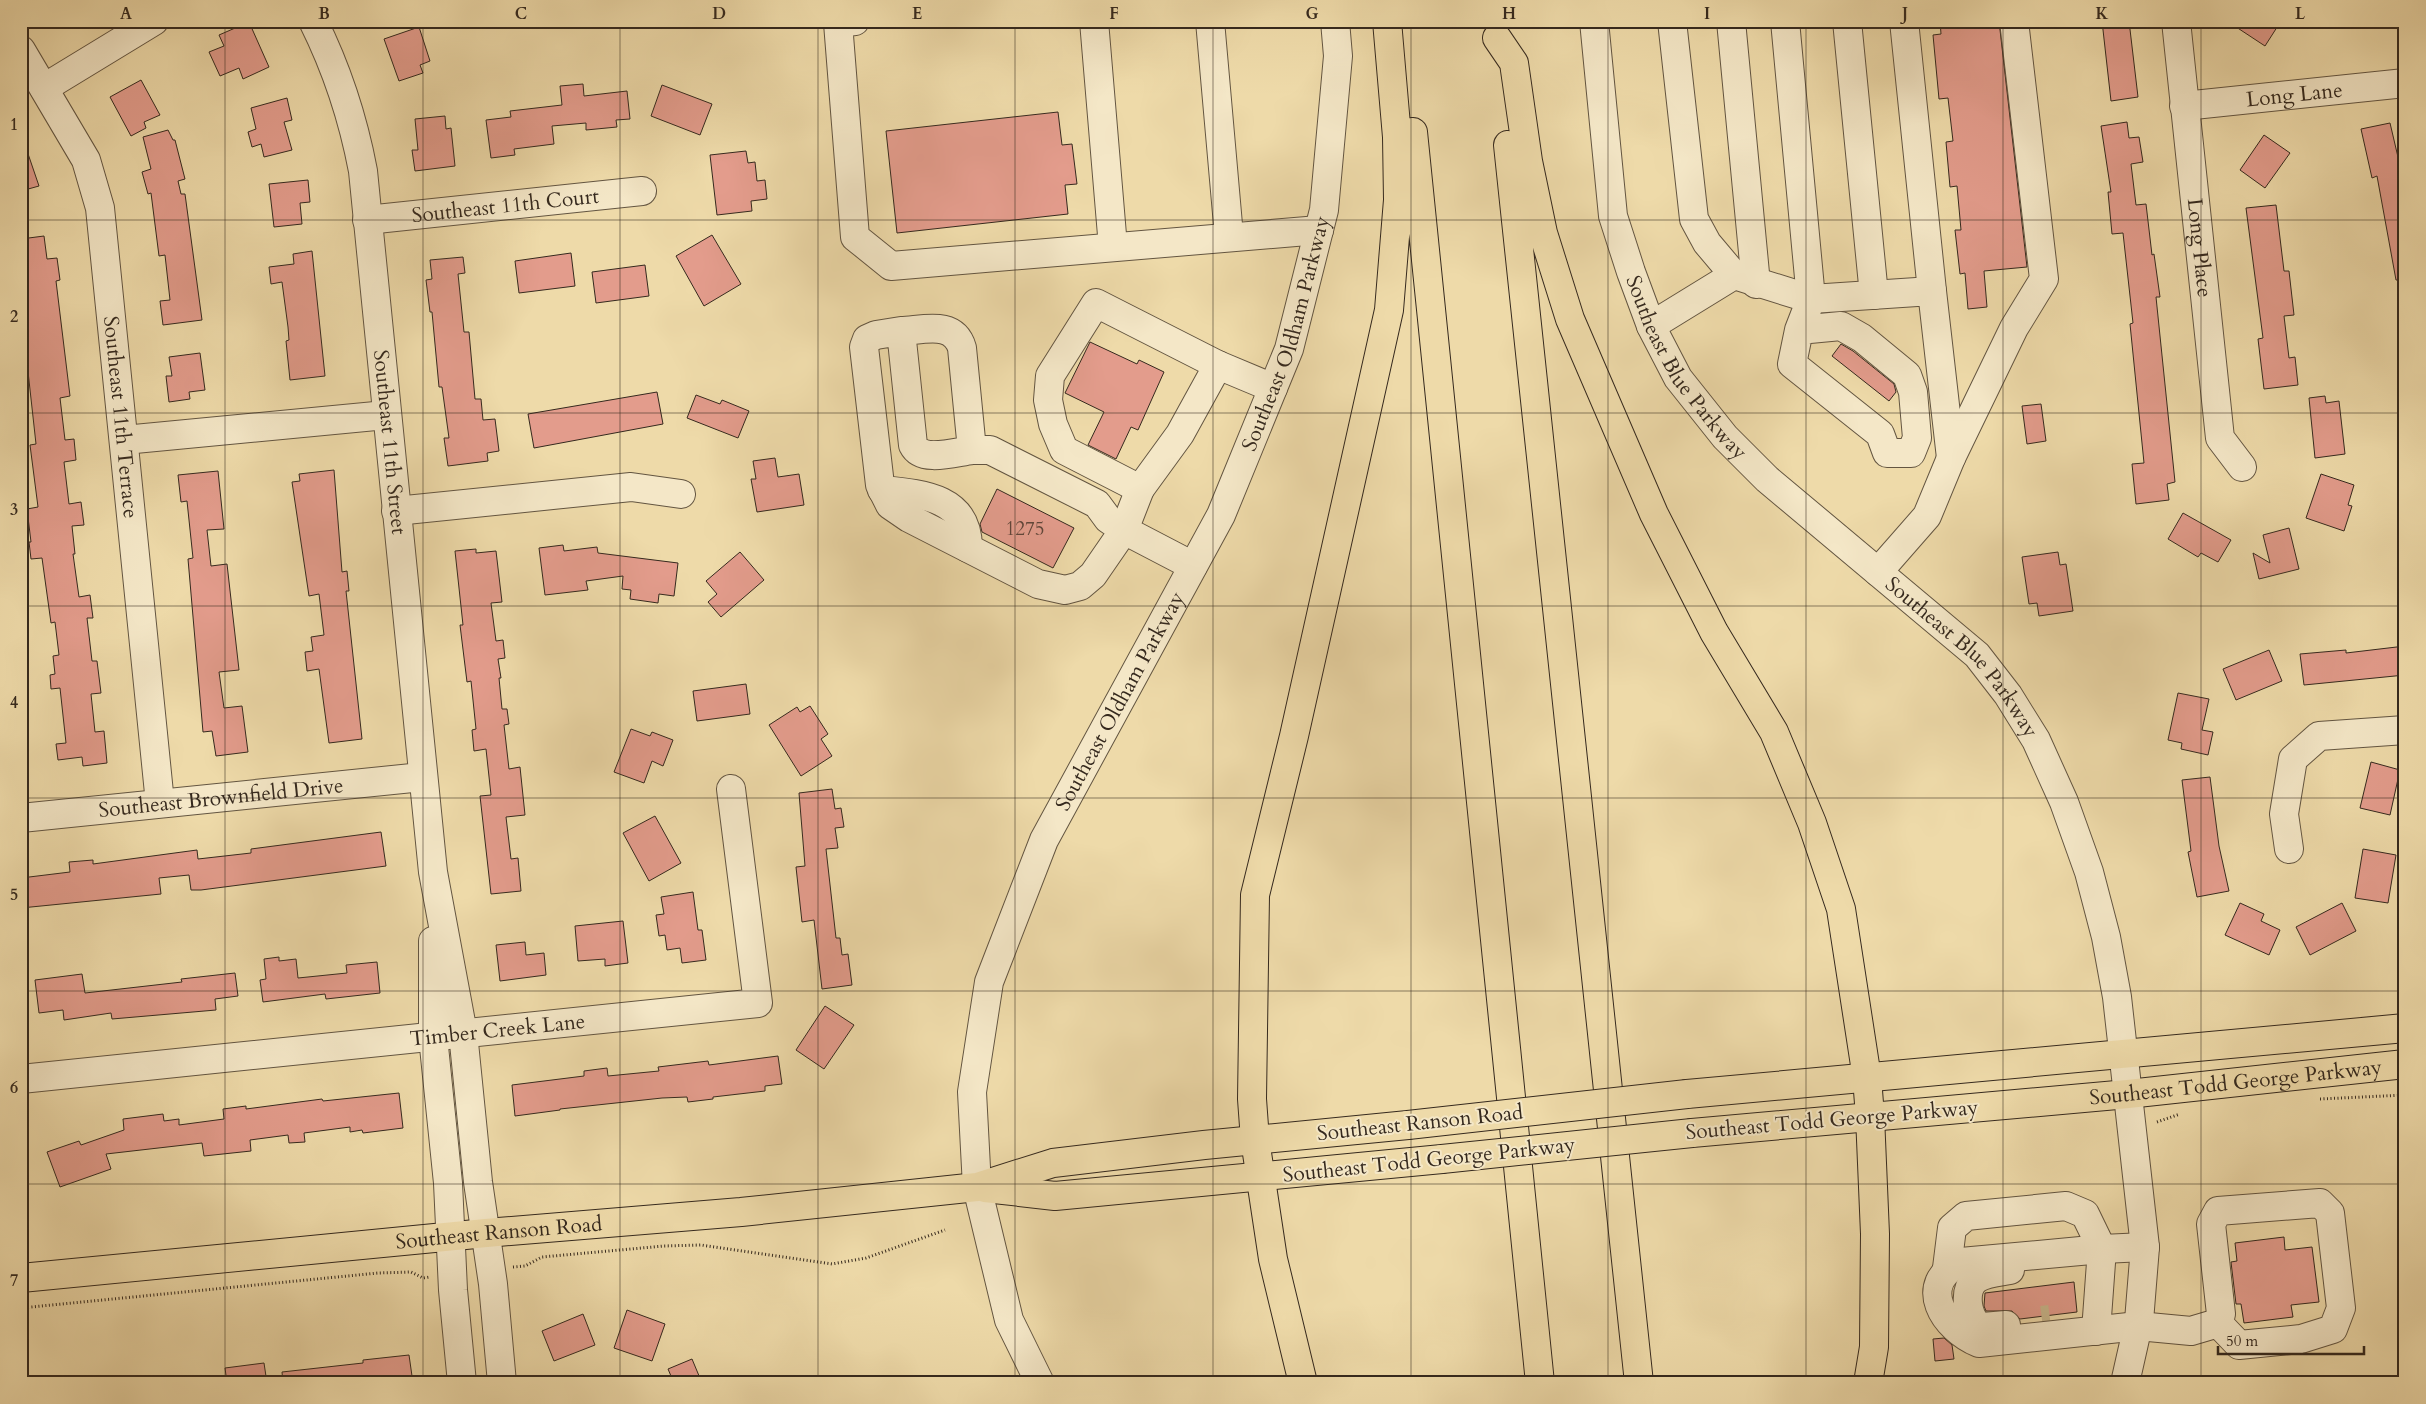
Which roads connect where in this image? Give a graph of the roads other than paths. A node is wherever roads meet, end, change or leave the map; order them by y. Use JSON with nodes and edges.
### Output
{"nodes":[{"id":1,"x":154,"y":21,"type":"edge"},
{"id":2,"x":313,"y":21,"type":"edge"},
{"id":3,"x":1094,"y":21,"type":"edge"},
{"id":4,"x":1210,"y":21,"type":"edge"},
{"id":5,"x":1335,"y":21,"type":"edge"},
{"id":6,"x":1387,"y":21,"type":"edge"},
{"id":7,"x":1402,"y":21,"type":"edge"},
{"id":8,"x":1594,"y":21,"type":"edge"},
{"id":9,"x":1672,"y":21,"type":"edge"},
{"id":10,"x":1731,"y":21,"type":"edge"},
{"id":11,"x":1785,"y":21,"type":"edge"},
{"id":12,"x":1847,"y":21,"type":"edge"},
{"id":13,"x":1904,"y":21,"type":"edge"},
{"id":14,"x":2014,"y":21,"type":"edge"},
{"id":15,"x":2176,"y":21,"type":"edge"},
{"id":16,"x":844,"y":22,"type":"edge"},
{"id":17,"x":1496,"y":30,"type":"edge"},
{"id":18,"x":21,"y":50,"type":"edge"},
{"id":19,"x":2405,"y":83,"type":"edge"},
{"id":20,"x":44,"y":88,"type":"junction"},
{"id":21,"x":2184,"y":106,"type":"junction"},
{"id":22,"x":642,"y":191,"type":"dead end"},
{"id":23,"x":367,"y":220,"type":"junction"},
{"id":24,"x":1319,"y":230,"type":"junction"},
{"id":25,"x":1229,"y":236,"type":"junction"},
{"id":26,"x":1114,"y":247,"type":"junction"},
{"id":27,"x":1745,"y":280,"type":"junction"},
{"id":28,"x":1932,"y":291,"type":"junction"},
{"id":29,"x":1874,"y":295,"type":"junction"},
{"id":30,"x":1811,"y":299,"type":"junction"},
{"id":31,"x":1651,"y":326,"type":"junction"},
{"id":32,"x":1799,"y":330,"type":"junction"},
{"id":33,"x":901,"y":331,"type":"junction"},
{"id":34,"x":1218,"y":365,"type":"junction"},
{"id":35,"x":1273,"y":388,"type":"junction"},
{"id":36,"x":386,"y":415,"type":"junction"},
{"id":37,"x":124,"y":440,"type":"junction"},
{"id":38,"x":972,"y":450,"type":"junction"},
{"id":39,"x":1951,"y":458,"type":"junction"},
{"id":40,"x":2242,"y":467,"type":"dead end"},
{"id":41,"x":1140,"y":489,"type":"junction"},
{"id":42,"x":681,"y":494,"type":"dead end"},
{"id":43,"x":396,"y":511,"type":"junction"},
{"id":44,"x":1124,"y":530,"type":"junction"},
{"id":45,"x":1193,"y":566,"type":"junction"},
{"id":46,"x":1878,"y":572,"type":"junction"},
{"id":47,"x":2405,"y":730,"type":"edge"},
{"id":48,"x":422,"y":777,"type":"junction"},
{"id":49,"x":731,"y":789,"type":"dead end"},
{"id":50,"x":160,"y":803,"type":"junction"},
{"id":51,"x":21,"y":818,"type":"edge"},
{"id":52,"x":2289,"y":849,"type":"dead end"},
{"id":53,"x":432,"y":872,"type":"junction"},
{"id":54,"x":2405,"y":1028,"type":"edge"},
{"id":55,"x":463,"y":1034,"type":"junction"},
{"id":56,"x":433,"y":1037,"type":"junction"},
{"id":57,"x":2123,"y":1055,"type":"junction"},
{"id":58,"x":2405,"y":1064,"type":"edge"},
{"id":59,"x":1866,"y":1078,"type":"junction"},
{"id":60,"x":21,"y":1079,"type":"edge"},
{"id":61,"x":2128,"y":1094,"type":"junction"},
{"id":62,"x":1870,"y":1116,"type":"junction"},
{"id":63,"x":1255,"y":1140,"type":"junction"},
{"id":64,"x":1260,"y":1177,"type":"junction"},
{"id":65,"x":978,"y":1187,"type":"junction"},
{"id":66,"x":486,"y":1233,"type":"junction"},
{"id":67,"x":450,"y":1237,"type":"junction"},
{"id":68,"x":2145,"y":1247,"type":"junction"},
{"id":69,"x":2102,"y":1248,"type":"junction"},
{"id":70,"x":2063,"y":1252,"type":"junction"},
{"id":71,"x":1947,"y":1268,"type":"junction"},
{"id":72,"x":21,"y":1278,"type":"edge"},
{"id":73,"x":2218,"y":1323,"type":"junction"},
{"id":74,"x":2138,"y":1326,"type":"junction"},
{"id":75,"x":2088,"y":1332,"type":"junction"},
{"id":76,"x":462,"y":1383,"type":"edge"},
{"id":77,"x":502,"y":1383,"type":"edge"},
{"id":78,"x":1040,"y":1383,"type":"edge"},
{"id":79,"x":1303,"y":1383,"type":"edge"},
{"id":80,"x":1540,"y":1383,"type":"edge"},
{"id":81,"x":1639,"y":1383,"type":"edge"},
{"id":82,"x":1868,"y":1383,"type":"edge"},
{"id":83,"x":2125,"y":1383,"type":"edge"}],
"edges":[{"from":1,"to":20,"type":"street"},
{"from":2,"to":23,"type":"street","name":"Southeast 11th Street"},
{"from":3,"to":26,"type":"street"},
{"from":4,"to":25,"type":"street"},
{"from":5,"to":24,"type":"street","name":"Southeast Oldham Parkway"},
{"from":6,"to":63,"type":"main road"},
{"from":7,"to":80,"type":"main road"},
{"from":8,"to":31,"type":"street","name":"Southeast Blue Parkway"},
{"from":9,"to":27,"type":"street"},
{"from":10,"to":27,"type":"street"},
{"from":11,"to":30,"type":"street"},
{"from":12,"to":29,"type":"street"},
{"from":13,"to":28,"type":"street"},
{"from":14,"to":39,"type":"street"},
{"from":15,"to":21,"type":"street","name":"Long Place"},
{"from":16,"to":26,"type":"street"},
{"from":17,"to":59,"type":"main road"},
{"from":17,"to":81,"type":"main road"},
{"from":18,"to":20,"type":"street","name":"Southeast 11th Terrace"},
{"from":19,"to":21,"type":"street","name":"Long Lane"},
{"from":20,"to":37,"type":"street","name":"Southeast 11th Terrace"},
{"from":21,"to":40,"type":"street","name":"Long Place"},
{"from":22,"to":23,"type":"street","name":"Southeast 11th Court"},
{"from":23,"to":36,"type":"street","name":"Southeast 11th Street"},
{"from":24,"to":25,"type":"street"},
{"from":24,"to":35,"type":"street","name":"Southeast Oldham Parkway"},
{"from":25,"to":26,"type":"street"},
{"from":27,"to":30,"type":"street"},
{"from":27,"to":31,"type":"street"},
{"from":28,"to":29,"type":"street"},
{"from":28,"to":39,"type":"street"},
{"from":29,"to":30,"type":"street"},
{"from":30,"to":32,"type":"street"},
{"from":31,"to":46,"type":"street","name":"Southeast Blue Parkway"},
{"from":32,"to":32,"type":"street"},
{"from":33,"to":38,"type":"street"},
{"from":33,"to":38,"type":"street"},
{"from":33,"to":44,"type":"street"},
{"from":34,"to":35,"type":"street"},
{"from":34,"to":41,"type":"street"},
{"from":34,"to":41,"type":"street"},
{"from":35,"to":45,"type":"street","name":"Southeast Oldham Parkway"},
{"from":36,"to":37,"type":"street"},
{"from":36,"to":43,"type":"street","name":"Southeast 11th Street"},
{"from":37,"to":50,"type":"street","name":"Southeast 11th Terrace"},
{"from":38,"to":44,"type":"street"},
{"from":39,"to":46,"type":"street"},
{"from":41,"to":44,"type":"street"},
{"from":42,"to":43,"type":"street"},
{"from":43,"to":48,"type":"street","name":"Southeast 11th Street"},
{"from":44,"to":45,"type":"street"},
{"from":45,"to":65,"type":"street","name":"Southeast Oldham Parkway"},
{"from":46,"to":57,"type":"street","name":"Southeast Blue Parkway"},
{"from":47,"to":52,"type":"street"},
{"from":48,"to":50,"type":"street","name":"Southeast Brownfield Drive"},
{"from":48,"to":53,"type":"street","name":"Southeast 11th Street"},
{"from":49,"to":55,"type":"street","name":"Timber Creek Lane"},
{"from":50,"to":51,"type":"street","name":"Southeast Brownfield Drive"},
{"from":53,"to":55,"type":"street","name":"Southeast 11th Street"},
{"from":53,"to":56,"type":"street","name":"Southeast 11th Street"},
{"from":54,"to":57,"type":"main road","name":"Southeast Todd George Parkway"},
{"from":55,"to":56,"type":"street","name":"Timber Creek Lane"},
{"from":55,"to":66,"type":"street","name":"Southeast 11th Street"},
{"from":56,"to":60,"type":"street","name":"Timber Creek Lane"},
{"from":56,"to":67,"type":"street","name":"Southeast 11th Street"},
{"from":57,"to":59,"type":"main road","name":"Southeast Todd George Parkway"},
{"from":57,"to":61,"type":"street","name":"Southeast Blue Parkway"},
{"from":58,"to":61,"type":"main road","name":"Southeast Todd George Parkway"},
{"from":59,"to":62,"type":"main road"},
{"from":59,"to":63,"type":"main road","name":"Southeast Ranson Road","bridge":true},
{"from":61,"to":62,"type":"main road","name":"Southeast Todd George Parkway"},
{"from":61,"to":68,"type":"street","name":"Southeast Blue Parkway"},
{"from":62,"to":64,"type":"main road","name":"Southeast Todd George Parkway","bridge":true},
{"from":62,"to":82,"type":"main road"},
{"from":63,"to":64,"type":"main road"},
{"from":63,"to":65,"type":"main road","name":"Southeast Ranson Road"},
{"from":64,"to":65,"type":"main road","name":"Southeast Ranson Road"},
{"from":64,"to":79,"type":"main road"},
{"from":65,"to":66,"type":"main road","name":"Southeast Ranson Road"},
{"from":65,"to":78,"type":"street","name":"Southeast Oldham Parkway"},
{"from":66,"to":67,"type":"main road","name":"Southeast Ranson Road"},
{"from":66,"to":77,"type":"street","name":"Southeast 11th Street"},
{"from":67,"to":72,"type":"main road","name":"Southeast Ranson Road"},
{"from":67,"to":76,"type":"street","name":"Southeast 11th Street"},
{"from":68,"to":69,"type":"street"},
{"from":68,"to":74,"type":"street","name":"Southeast Blue Parkway"},
{"from":69,"to":70,"type":"street"},
{"from":69,"to":71,"type":"street"},
{"from":69,"to":75,"type":"street"},
{"from":70,"to":71,"type":"street"},
{"from":70,"to":75,"type":"street"},
{"from":71,"to":75,"type":"street"},
{"from":73,"to":73,"type":"street"},
{"from":73,"to":74,"type":"street"},
{"from":74,"to":75,"type":"street"},
{"from":74,"to":83,"type":"street","name":"Southeast Blue Parkway"}]}
